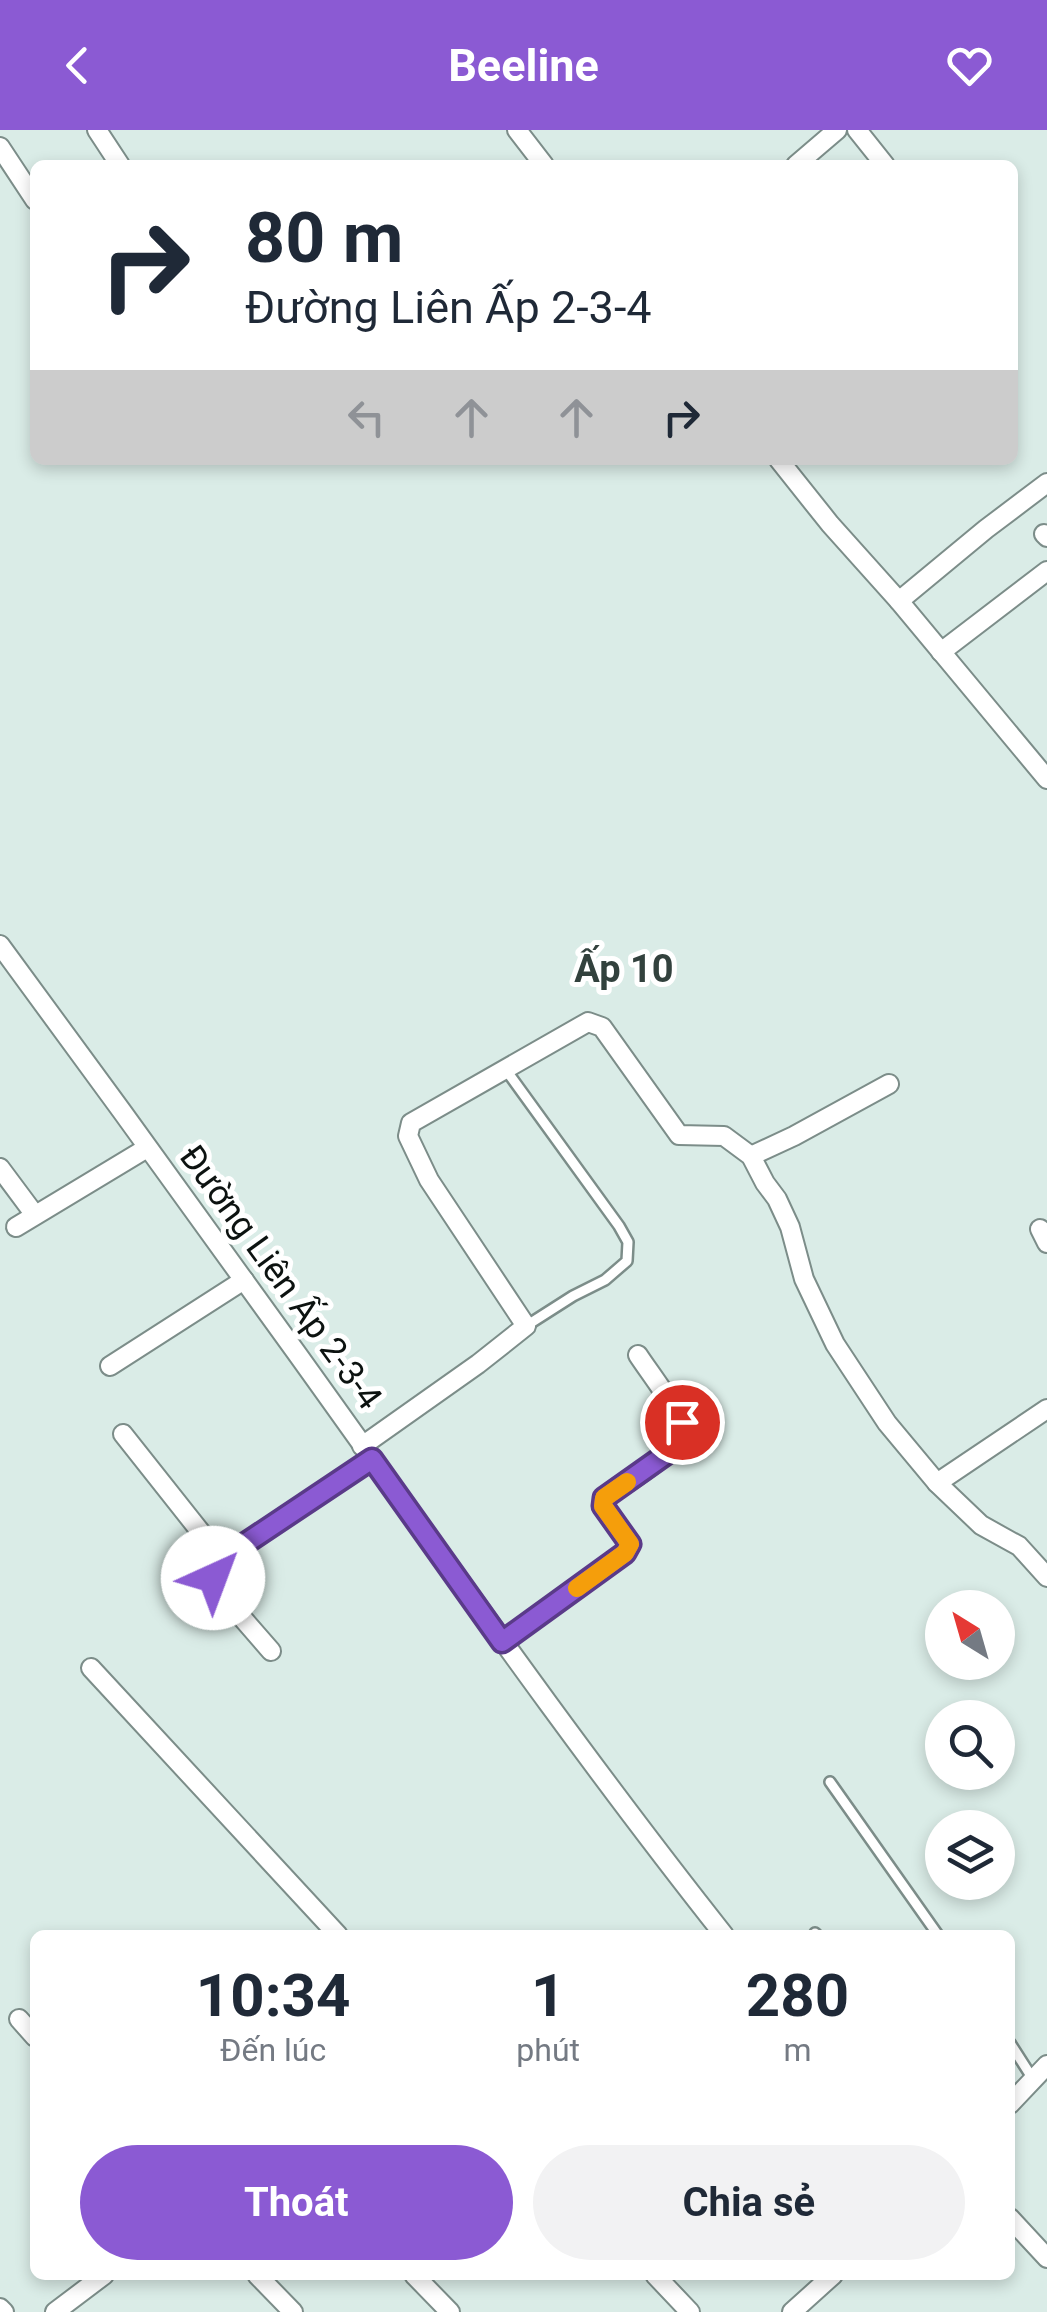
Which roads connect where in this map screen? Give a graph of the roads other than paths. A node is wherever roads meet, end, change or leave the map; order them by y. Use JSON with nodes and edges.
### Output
{"nodes":[{"id":1,"x":98,"y":130,"type":"edge"},
{"id":2,"x":516,"y":130,"type":"edge"},
{"id":3,"x":837,"y":130,"type":"edge"},
{"id":4,"x":857,"y":130,"type":"edge"},
{"id":5,"x":0,"y":147,"type":"edge"},
{"id":6,"x":117,"y":160,"type":"edge"},
{"id":7,"x":540,"y":160,"type":"edge"},
{"id":8,"x":802,"y":160,"type":"edge"},
{"id":9,"x":881,"y":160,"type":"edge"},
{"id":10,"x":30,"y":192,"type":"edge"},
{"id":11,"x":782,"y":465,"type":"edge"},
{"id":12,"x":1047,"y":483,"type":"edge"},
{"id":13,"x":1047,"y":571,"type":"edge"},
{"id":14,"x":899,"y":601,"type":"junction"},
{"id":15,"x":941,"y":652,"type":"junction"},
{"id":16,"x":1047,"y":779,"type":"edge"},
{"id":17,"x":0,"y":945,"type":"edge"},
{"id":18,"x":506,"y":1070,"type":"junction"},
{"id":19,"x":888,"y":1084,"type":"dead end"},
{"id":20,"x":147,"y":1148,"type":"junction"},
{"id":21,"x":751,"y":1156,"type":"junction"},
{"id":22,"x":0,"y":1168,"type":"edge"},
{"id":23,"x":35,"y":1215,"type":"junction"},
{"id":24,"x":16,"y":1226,"type":"dead end"},
{"id":25,"x":244,"y":1280,"type":"junction"},
{"id":26,"x":526,"y":1326,"type":"junction"},
{"id":27,"x":638,"y":1356,"type":"dead end"},
{"id":28,"x":110,"y":1366,"type":"dead end"},
{"id":29,"x":1047,"y":1409,"type":"edge"},
{"id":30,"x":123,"y":1434,"type":"dead end"},
{"id":31,"x":367,"y":1452,"type":"junction"},
{"id":32,"x":937,"y":1483,"type":"junction"},
{"id":33,"x":222,"y":1559,"type":"junction"},
{"id":34,"x":1047,"y":1577,"type":"edge"},
{"id":35,"x":502,"y":1642,"type":"junction"},
{"id":36,"x":271,"y":1651,"type":"dead end"},
{"id":37,"x":92,"y":1668,"type":"dead end"},
{"id":38,"x":830,"y":1782,"type":"dead end"},
{"id":39,"x":333,"y":1930,"type":"edge"},
{"id":40,"x":720,"y":1930,"type":"edge"},
{"id":41,"x":934,"y":1930,"type":"edge"},
{"id":42,"x":19,"y":2019,"type":"dead end"},
{"id":43,"x":30,"y":2031,"type":"edge"},
{"id":44,"x":1015,"y":2051,"type":"edge"},
{"id":45,"x":1047,"y":2065,"type":"edge"},
{"id":46,"x":1033,"y":2079,"type":"junction"},
{"id":47,"x":1015,"y":2099,"type":"edge"},
{"id":48,"x":1015,"y":2223,"type":"edge"},
{"id":49,"x":1047,"y":2258,"type":"edge"},
{"id":50,"x":97,"y":2280,"type":"edge"},
{"id":51,"x":262,"y":2280,"type":"edge"},
{"id":52,"x":419,"y":2280,"type":"edge"},
{"id":53,"x":660,"y":2280,"type":"edge"},
{"id":54,"x":827,"y":2280,"type":"edge"},
{"id":55,"x":55,"y":2312,"type":"edge"},
{"id":56,"x":293,"y":2312,"type":"edge"},
{"id":57,"x":450,"y":2312,"type":"edge"},
{"id":58,"x":690,"y":2312,"type":"edge"},
{"id":59,"x":792,"y":2312,"type":"edge"}],
"edges":[{"from":1,"to":6,"type":"street"},
{"from":2,"to":7,"type":"street"},
{"from":3,"to":8,"type":"street"},
{"from":4,"to":9,"type":"street"},
{"from":5,"to":10,"type":"street"},
{"from":11,"to":14,"type":"street"},
{"from":12,"to":14,"type":"street"},
{"from":13,"to":15,"type":"street"},
{"from":14,"to":15,"type":"street"},
{"from":15,"to":16,"type":"street"},
{"from":17,"to":20,"type":"street","name":"Đường Liên Ấp 2-3-4"},
{"from":18,"to":21,"type":"street"},
{"from":18,"to":26,"type":"street"},
{"from":18,"to":26,"type":"lane"},
{"from":19,"to":21,"type":"street"},
{"from":20,"to":23,"type":"street"},
{"from":20,"to":25,"type":"street","name":"Đường Liên Ấp 2-3-4"},
{"from":21,"to":32,"type":"street"},
{"from":22,"to":23,"type":"street"},
{"from":23,"to":24,"type":"street"},
{"from":25,"to":28,"type":"street"},
{"from":25,"to":31,"type":"street","name":"Đường Liên Ấp 2-3-4"},
{"from":26,"to":31,"type":"street"},
{"from":27,"to":35,"type":"street"},
{"from":29,"to":32,"type":"street"},
{"from":30,"to":33,"type":"street"},
{"from":31,"to":33,"type":"street"},
{"from":31,"to":35,"type":"street","name":"Đường Liên Ấp 2-3-4"},
{"from":32,"to":34,"type":"street"},
{"from":33,"to":36,"type":"street"},
{"from":35,"to":40,"type":"street","name":"Đường Liên Ấp 2-3-4"},
{"from":37,"to":39,"type":"street"},
{"from":38,"to":41,"type":"lane"},
{"from":42,"to":43,"type":"street"},
{"from":44,"to":46,"type":"lane"},
{"from":45,"to":46,"type":"street"},
{"from":46,"to":47,"type":"street"},
{"from":48,"to":49,"type":"street"},
{"from":50,"to":55,"type":"street"},
{"from":51,"to":56,"type":"street"},
{"from":52,"to":57,"type":"street"},
{"from":53,"to":58,"type":"street"},
{"from":54,"to":59,"type":"street"}]}
